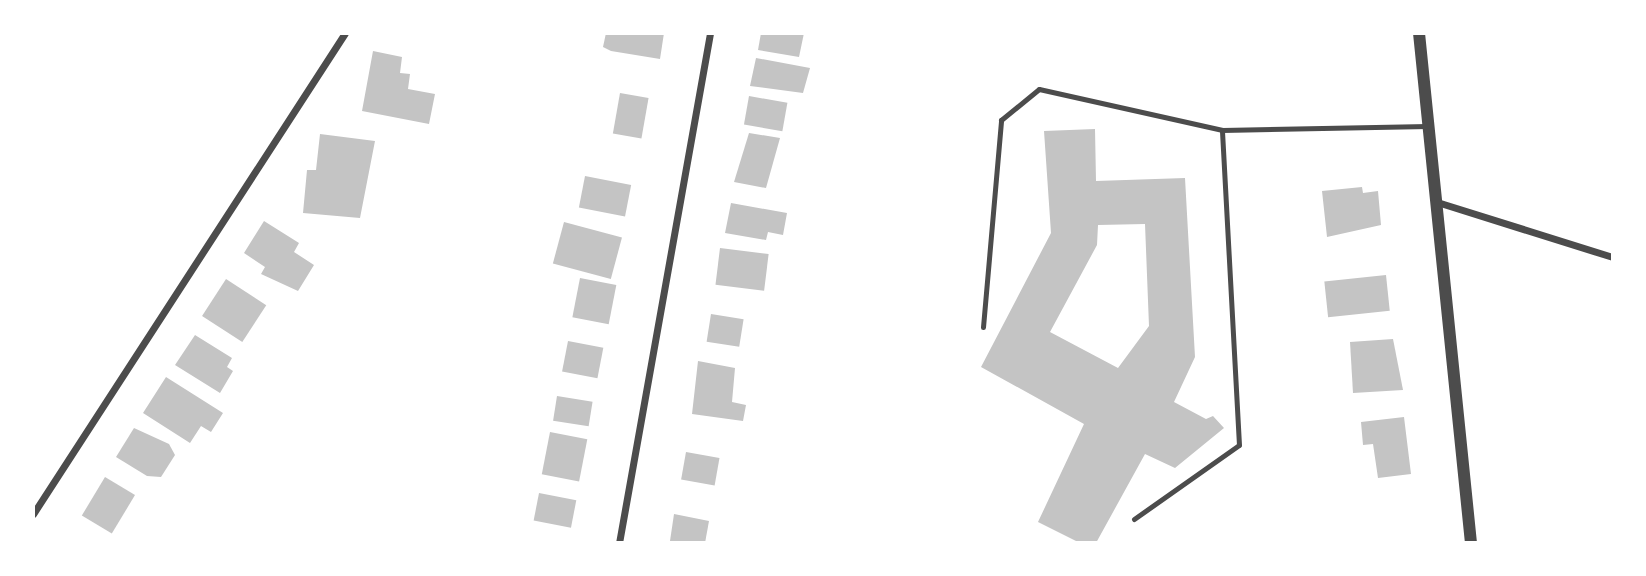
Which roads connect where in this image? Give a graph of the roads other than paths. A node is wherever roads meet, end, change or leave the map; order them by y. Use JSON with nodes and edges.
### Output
{"nodes":[{"id":1,"x":345,"y":33,"type":"edge"},
{"id":2,"x":710,"y":33,"type":"edge"},
{"id":3,"x":1419,"y":33,"type":"edge"},
{"id":4,"x":1428,"y":126,"type":"junction"},
{"id":5,"x":1222,"y":130,"type":"junction"},
{"id":6,"x":1437,"y":202,"type":"junction"},
{"id":7,"x":1613,"y":257,"type":"edge"},
{"id":8,"x":983,"y":327,"type":"dead end"},
{"id":9,"x":33,"y":514,"type":"edge"},
{"id":10,"x":1134,"y":519,"type":"dead end"},
{"id":11,"x":619,"y":543,"type":"edge"},
{"id":12,"x":1471,"y":543,"type":"edge"}],
"edges":[{"from":1,"to":9,"type":"street"},
{"from":2,"to":11,"type":"street"},
{"from":3,"to":4,"type":"street"},
{"from":4,"to":5,"type":"lane"},
{"from":4,"to":6,"type":"street"},
{"from":5,"to":8,"type":"lane"},
{"from":5,"to":10,"type":"lane"},
{"from":6,"to":7,"type":"street"},
{"from":6,"to":12,"type":"street"}]}
